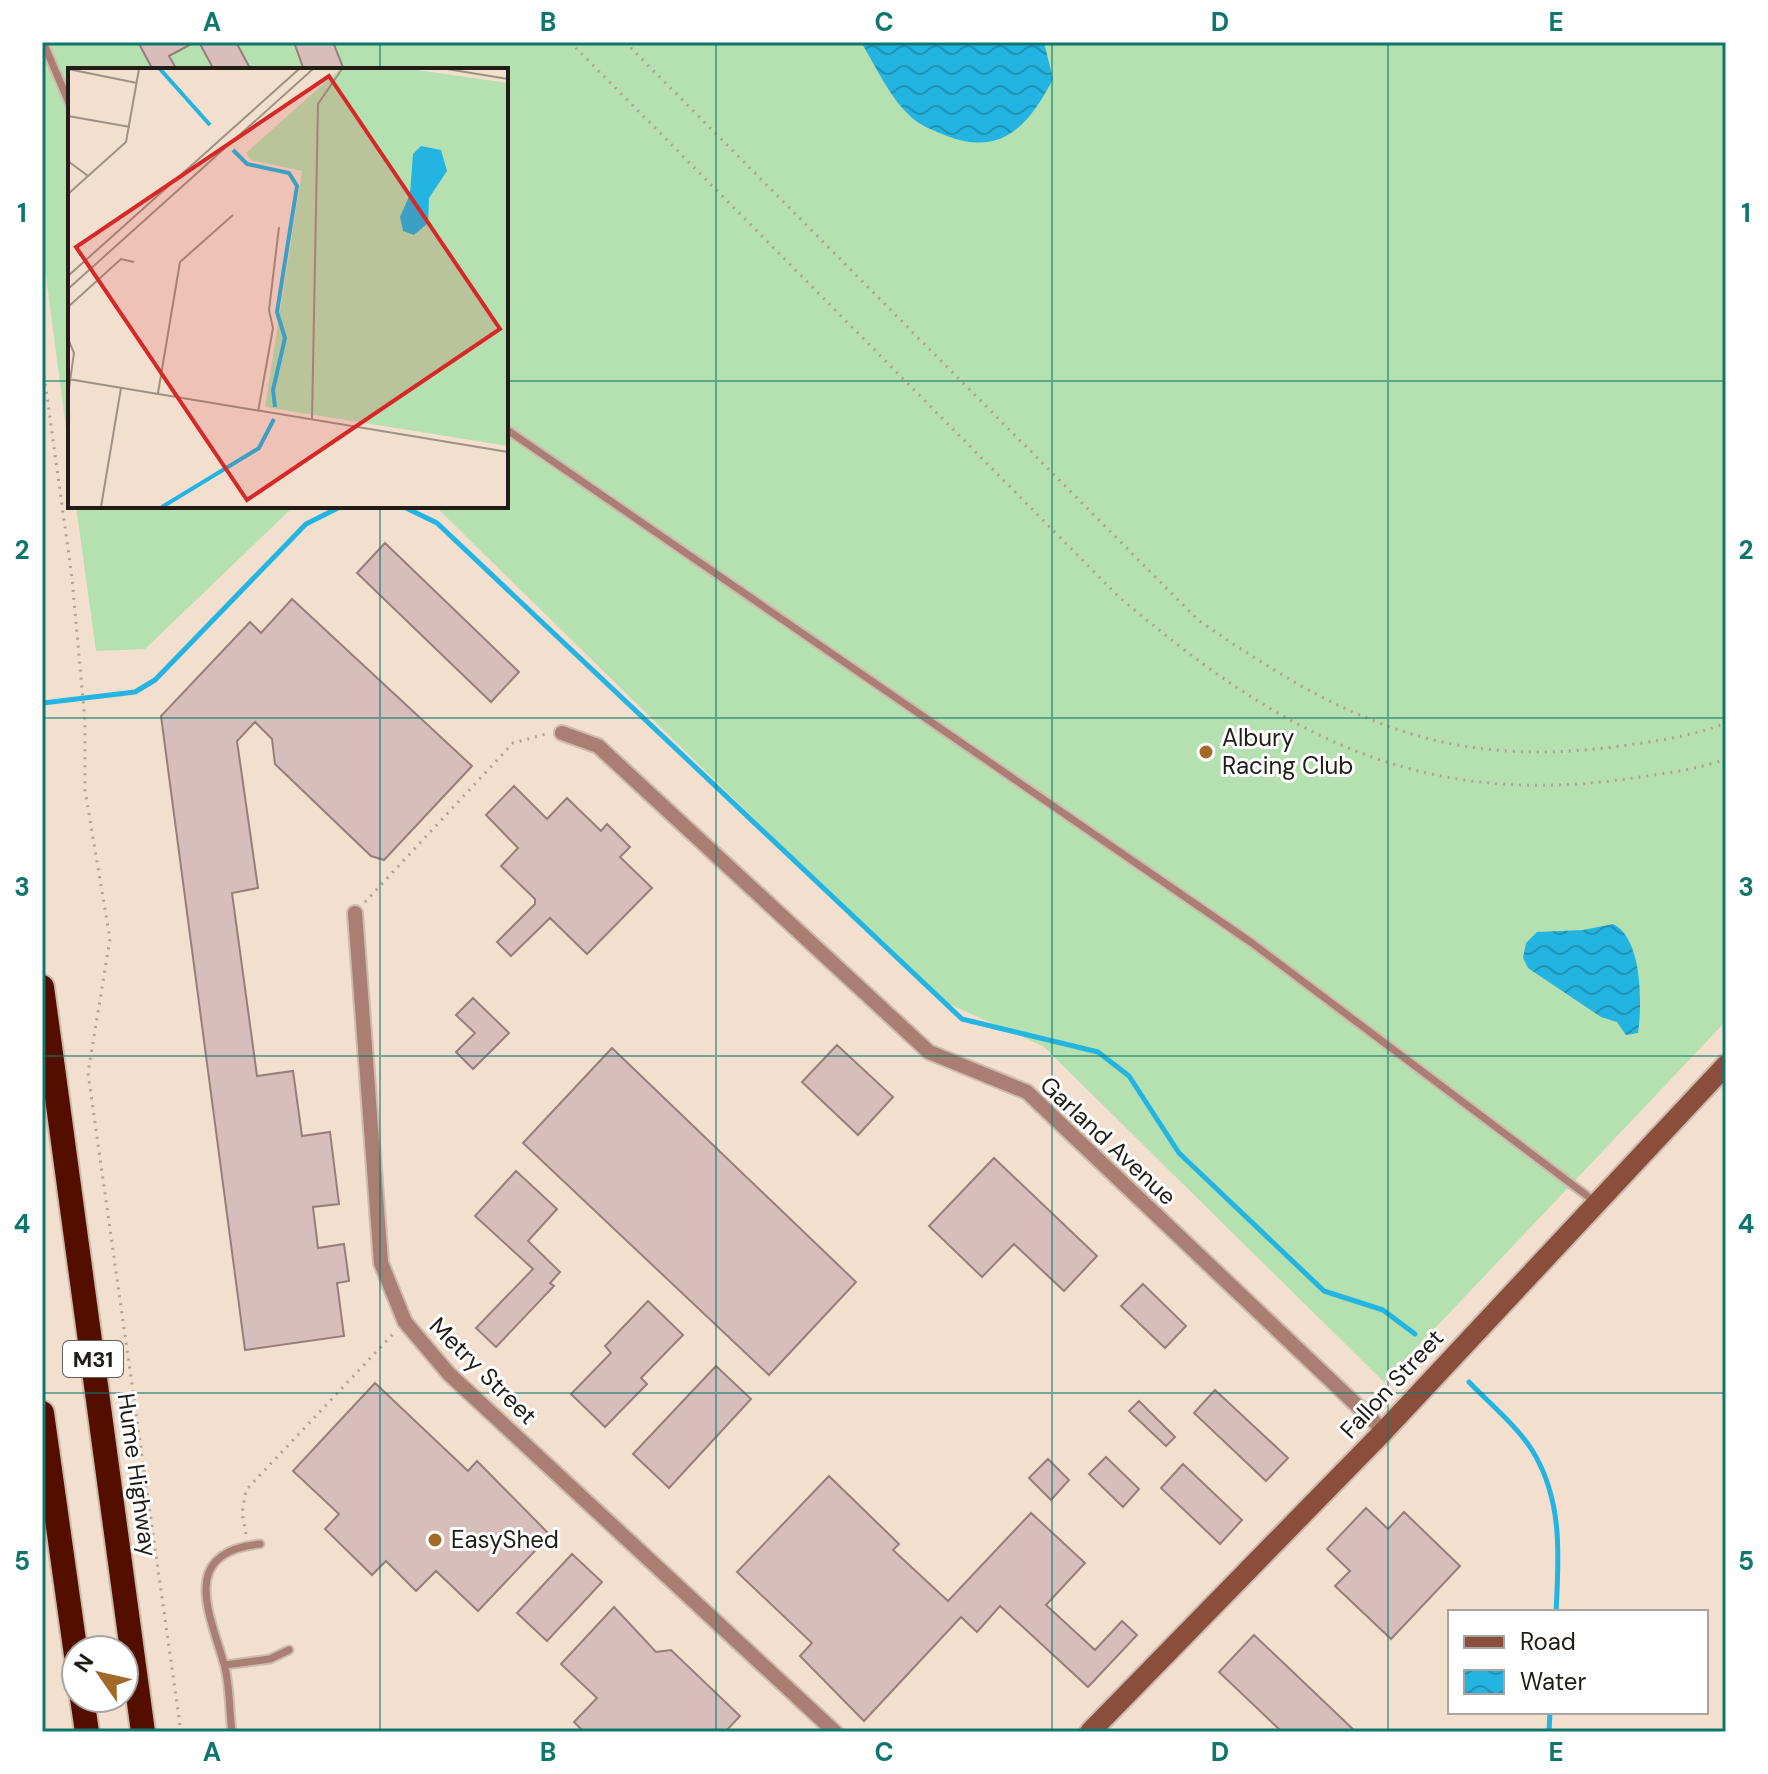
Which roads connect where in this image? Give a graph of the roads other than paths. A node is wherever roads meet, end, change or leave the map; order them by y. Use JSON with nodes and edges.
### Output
{"nodes":[{"id":1,"x":43,"y":42,"type":"edge"},
{"id":2,"x":68,"y":100,"type":"edge"},
{"id":3,"x":508,"y":430,"type":"edge"},
{"id":4,"x":562,"y":733,"type":"road end"},
{"id":5,"x":355,"y":913,"type":"road end"},
{"id":6,"x":42,"y":987,"type":"edge"},
{"id":7,"x":1726,"y":1065,"type":"edge"},
{"id":8,"x":1597,"y":1203,"type":"junction"},
{"id":9,"x":42,"y":1413,"type":"edge"},
{"id":10,"x":1384,"y":1431,"type":"junction"},
{"id":11,"x":260,"y":1544,"type":"dead end"},
{"id":12,"x":73,"y":1634,"type":"edge"},
{"id":13,"x":289,"y":1650,"type":"dead end"},
{"id":14,"x":225,"y":1665,"type":"junction"},
{"id":15,"x":143,"y":1732,"type":"edge"},
{"id":16,"x":232,"y":1732,"type":"edge"},
{"id":17,"x":835,"y":1732,"type":"edge"},
{"id":18,"x":1090,"y":1732,"type":"edge"}],
"edges":[{"from":1,"to":2,"type":"lane"},
{"from":3,"to":8,"type":"lane"},
{"from":4,"to":10,"type":"street","name":"Garland Avenue"},
{"from":5,"to":17,"type":"street","name":"Metry Street"},
{"from":6,"to":15,"type":"highway","name":"Hume Highway","number":"M31"},
{"from":7,"to":8,"type":"street","name":"Fallon Street"},
{"from":8,"to":10,"type":"street","name":"Fallon Street"},
{"from":9,"to":12,"type":"highway"},
{"from":10,"to":18,"type":"street","name":"Fallon Street"},
{"from":11,"to":14,"type":"lane"},
{"from":13,"to":14,"type":"lane"},
{"from":14,"to":16,"type":"lane"}]}
